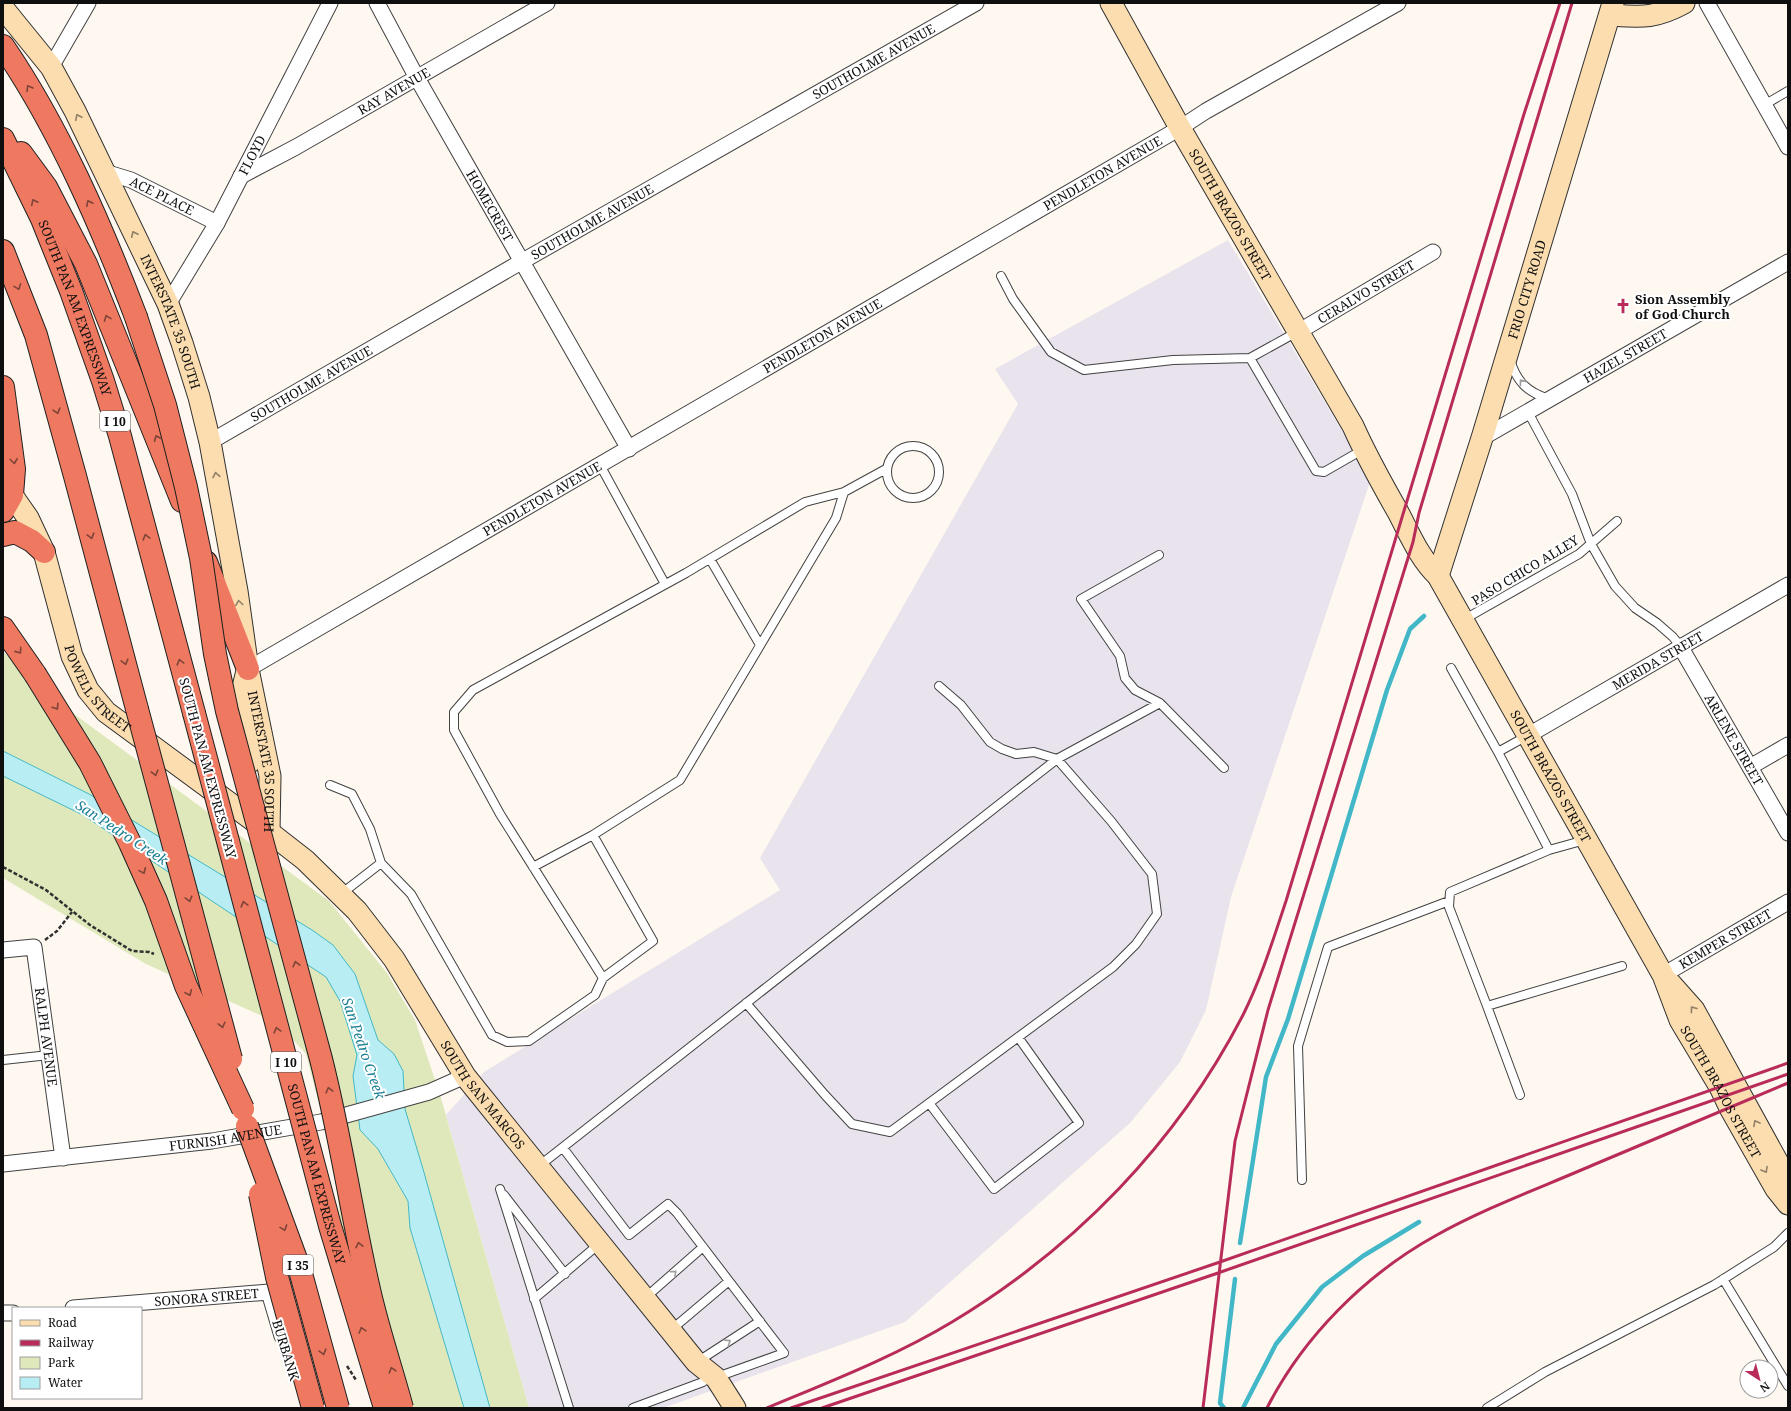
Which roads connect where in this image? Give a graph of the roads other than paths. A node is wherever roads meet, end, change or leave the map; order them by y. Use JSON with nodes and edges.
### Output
{"nodes":[{"id":1,"x":88,"y":3,"type":"edge"},
{"id":2,"x":330,"y":3,"type":"edge"},
{"id":3,"x":377,"y":3,"type":"edge"},
{"id":4,"x":547,"y":3,"type":"edge"},
{"id":5,"x":976,"y":3,"type":"edge"},
{"id":6,"x":1111,"y":3,"type":"edge"},
{"id":7,"x":1398,"y":3,"type":"edge"},
{"id":8,"x":1684,"y":3,"type":"edge"},
{"id":9,"x":1707,"y":3,"type":"edge"},
{"id":10,"x":3,"y":8,"type":"edge"},
{"id":11,"x":1612,"y":9,"type":"edge"},
{"id":12,"x":3,"y":46,"type":"edge"},
{"id":13,"x":51,"y":67,"type":"junction"},
{"id":14,"x":417,"y":78,"type":"junction"},
{"id":15,"x":1788,"y":91,"type":"edge"},
{"id":16,"x":1764,"y":105,"type":"junction"},
{"id":17,"x":3,"y":128,"type":"edge"},
{"id":18,"x":1180,"y":128,"type":"junction"},
{"id":19,"x":3,"y":139,"type":"edge"},
{"id":20,"x":1788,"y":147,"type":"edge"},
{"id":21,"x":105,"y":172,"type":"junction"},
{"id":22,"x":241,"y":176,"type":"junction"},
{"id":23,"x":217,"y":223,"type":"junction"},
{"id":24,"x":3,"y":251,"type":"edge"},
{"id":25,"x":1433,"y":252,"type":"dead end"},
{"id":26,"x":521,"y":262,"type":"junction"},
{"id":27,"x":1788,"y":262,"type":"edge"},
{"id":28,"x":1001,"y":276,"type":"dead end"},
{"id":29,"x":168,"y":304,"type":"junction"},
{"id":30,"x":1298,"y":332,"type":"junction"},
{"id":31,"x":1508,"y":352,"type":"junction"},
{"id":32,"x":1250,"y":358,"type":"junction"},
{"id":33,"x":3,"y":387,"type":"edge"},
{"id":34,"x":1550,"y":399,"type":"junction"},
{"id":35,"x":1528,"y":412,"type":"junction"},
{"id":36,"x":1353,"y":426,"type":"junction"},
{"id":37,"x":6,"y":435,"type":"edge"},
{"id":38,"x":1482,"y":438,"type":"junction"},
{"id":39,"x":210,"y":442,"type":"junction"},
{"id":40,"x":628,"y":449,"type":"junction"},
{"id":41,"x":1364,"y":449,"type":"junction"},
{"id":42,"x":600,"y":465,"type":"junction"},
{"id":43,"x":886,"y":469,"type":"junction"},
{"id":44,"x":844,"y":492,"type":"junction"},
{"id":45,"x":6,"y":498,"type":"edge"},
{"id":46,"x":1616,"y":521,"type":"dead end"},
{"id":47,"x":3,"y":535,"type":"edge"},
{"id":48,"x":1591,"y":544,"type":"junction"},
{"id":49,"x":44,"y":552,"type":"junction"},
{"id":50,"x":1159,"y":555,"type":"dead end"},
{"id":51,"x":710,"y":559,"type":"junction"},
{"id":52,"x":1438,"y":576,"type":"junction"},
{"id":53,"x":665,"y":584,"type":"junction"},
{"id":54,"x":1788,"y":585,"type":"edge"},
{"id":55,"x":1462,"y":620,"type":"junction"},
{"id":56,"x":3,"y":628,"type":"edge"},
{"id":57,"x":760,"y":645,"type":"junction"},
{"id":58,"x":1680,"y":646,"type":"junction"},
{"id":59,"x":1452,"y":668,"type":"dead end"},
{"id":60,"x":248,"y":669,"type":"junction"},
{"id":61,"x":939,"y":686,"type":"dead end"},
{"id":62,"x":1160,"y":703,"type":"junction"},
{"id":63,"x":1527,"y":736,"type":"junction"},
{"id":64,"x":1788,"y":745,"type":"edge"},
{"id":65,"x":1498,"y":752,"type":"junction"},
{"id":66,"x":1057,"y":759,"type":"junction"},
{"id":67,"x":1750,"y":767,"type":"junction"},
{"id":68,"x":1224,"y":768,"type":"dead end"},
{"id":69,"x":330,"y":785,"type":"dead end"},
{"id":70,"x":269,"y":832,"type":"junction"},
{"id":71,"x":1788,"y":833,"type":"edge"},
{"id":72,"x":593,"y":834,"type":"junction"},
{"id":73,"x":1586,"y":840,"type":"junction"},
{"id":74,"x":1548,"y":850,"type":"junction"},
{"id":75,"x":381,"y":863,"type":"junction"},
{"id":76,"x":533,"y":867,"type":"junction"},
{"id":77,"x":341,"y":894,"type":"junction"},
{"id":78,"x":1449,"y":901,"type":"junction"},
{"id":79,"x":1788,"y":902,"type":"edge"},
{"id":80,"x":3,"y":950,"type":"edge"},
{"id":81,"x":1622,"y":966,"type":"dead end"},
{"id":82,"x":1663,"y":975,"type":"junction"},
{"id":83,"x":603,"y":978,"type":"junction"},
{"id":84,"x":746,"y":1003,"type":"junction"},
{"id":85,"x":1487,"y":1006,"type":"junction"},
{"id":86,"x":1018,"y":1037,"type":"junction"},
{"id":87,"x":49,"y":1055,"type":"junction"},
{"id":88,"x":3,"y":1060,"type":"edge"},
{"id":89,"x":465,"y":1076,"type":"junction"},
{"id":90,"x":1520,"y":1095,"type":"dead end"},
{"id":91,"x":929,"y":1103,"type":"junction"},
{"id":92,"x":245,"y":1117,"type":"junction"},
{"id":93,"x":562,"y":1148,"type":"junction"},
{"id":94,"x":64,"y":1158,"type":"junction"},
{"id":95,"x":3,"y":1164,"type":"edge"},
{"id":96,"x":538,"y":1167,"type":"junction"},
{"id":97,"x":1302,"y":1180,"type":"dead end"},
{"id":98,"x":1788,"y":1181,"type":"edge"},
{"id":99,"x":1788,"y":1204,"type":"edge"},
{"id":100,"x":1788,"y":1233,"type":"edge"},
{"id":101,"x":600,"y":1243,"type":"junction"},
{"id":102,"x":703,"y":1247,"type":"junction"},
{"id":103,"x":565,"y":1274,"type":"junction"},
{"id":104,"x":1723,"y":1279,"type":"junction"},
{"id":105,"x":729,"y":1281,"type":"junction"},
{"id":106,"x":269,"y":1292,"type":"joint"},
{"id":107,"x":534,"y":1299,"type":"junction"},
{"id":108,"x":645,"y":1299,"type":"junction"},
{"id":109,"x":85,"y":1307,"type":"edge"},
{"id":110,"x":760,"y":1321,"type":"junction"},
{"id":111,"x":670,"y":1330,"type":"junction"},
{"id":112,"x":696,"y":1362,"type":"junction"},
{"id":113,"x":710,"y":1380,"type":"junction"},
{"id":114,"x":1788,"y":1386,"type":"edge"},
{"id":115,"x":304,"y":1408,"type":"edge"},
{"id":116,"x":313,"y":1408,"type":"edge"},
{"id":117,"x":338,"y":1408,"type":"edge"},
{"id":118,"x":385,"y":1408,"type":"edge"},
{"id":119,"x":402,"y":1408,"type":"edge"},
{"id":120,"x":569,"y":1408,"type":"edge"},
{"id":121,"x":633,"y":1408,"type":"edge"},
{"id":122,"x":720,"y":1408,"type":"edge"},
{"id":123,"x":735,"y":1408,"type":"edge"},
{"id":124,"x":1487,"y":1408,"type":"edge"}],
"edges":[{"from":1,"to":13,"type":"street"},
{"from":2,"to":22,"type":"street","name":"FLOYD"},
{"from":3,"to":14,"type":"street","name":"HOMECREST"},
{"from":4,"to":14,"type":"street","name":"RAY AVENUE"},
{"from":5,"to":26,"type":"street","name":"SOUTHOLME AVENUE"},
{"from":6,"to":18,"type":"street","name":"SOUTH BRAZOS STREET"},
{"from":7,"to":18,"type":"street","name":"PENDLETON AVENUE"},
{"from":8,"to":11,"type":"street"},
{"from":9,"to":16,"type":"street"},
{"from":10,"to":13,"type":"street","name":"INTERSTATE 35 SOUTH"},
{"from":11,"to":31,"type":"street","name":"FRIO CITY ROAD"},
{"from":119,"to":12,"type":"highway","one_way":true,"bridge":true},
{"from":21,"to":13,"type":"street","name":"INTERSTATE 35 SOUTH","one_way":true},
{"from":14,"to":22,"type":"street","name":"RAY AVENUE"},
{"from":14,"to":26,"type":"street","name":"HOMECREST"},
{"from":15,"to":16,"type":"lane"},
{"from":16,"to":20,"type":"street"},
{"from":60,"to":17,"type":"highway","one_way":true},
{"from":18,"to":30,"type":"street","name":"SOUTH BRAZOS STREET"},
{"from":18,"to":40,"type":"street","name":"PENDLETON AVENUE"},
{"from":118,"to":19,"type":"highway","name":"SOUTH PAN AM EXPRESSWAY","number":"I 10","one_way":true,"bridge":true},
{"from":21,"to":23,"type":"street","name":"ACE PLACE"},
{"from":29,"to":21,"type":"street","name":"INTERSTATE 35 SOUTH","one_way":true},
{"from":22,"to":23,"type":"street","name":"FLOYD"},
{"from":23,"to":29,"type":"street","name":"FLOYD"},
{"from":24,"to":92,"type":"highway","one_way":true,"bridge":true},
{"from":25,"to":30,"type":"street","name":"CERALVO STREET"},
{"from":26,"to":39,"type":"street","name":"SOUTHOLME AVENUE"},
{"from":26,"to":40,"type":"street","name":"HOMECREST"},
{"from":27,"to":34,"type":"street","name":"HAZEL STREET"},
{"from":28,"to":32,"type":"lane"},
{"from":29,"to":39,"type":"street","name":"INTERSTATE 35 SOUTH"},
{"from":30,"to":32,"type":"lane"},
{"from":30,"to":36,"type":"street","name":"SOUTH BRAZOS STREET"},
{"from":34,"to":31,"type":"lane","one_way":true},
{"from":31,"to":38,"type":"street","name":"FRIO CITY ROAD"},
{"from":32,"to":41,"type":"lane"},
{"from":33,"to":37,"type":"highway"},
{"from":34,"to":35,"type":"street","name":"HAZEL STREET"},
{"from":35,"to":38,"type":"street","name":"HAZEL STREET"},
{"from":35,"to":48,"type":"lane"},
{"from":36,"to":41,"type":"street","name":"SOUTH BRAZOS STREET"},
{"from":36,"to":52,"type":"street","name":"SOUTH BRAZOS STREET"},
{"from":37,"to":45,"type":"highway","one_way":true},
{"from":38,"to":52,"type":"street","name":"FRIO CITY ROAD"},
{"from":60,"to":39,"type":"street","name":"INTERSTATE 35 SOUTH","one_way":true},
{"from":40,"to":42,"type":"street","name":"PENDLETON AVENUE"},
{"from":41,"to":52,"type":"street","name":"SOUTH BRAZOS STREET"},
{"from":42,"to":53,"type":"lane"},
{"from":42,"to":60,"type":"street","name":"PENDLETON AVENUE"},
{"from":43,"to":43,"type":"lane"},
{"from":43,"to":44,"type":"lane"},
{"from":44,"to":51,"type":"lane"},
{"from":44,"to":57,"type":"lane"},
{"from":45,"to":49,"type":"street","name":"POWELL STREET"},
{"from":46,"to":48,"type":"lane","name":"PASO CHICO ALLEY"},
{"from":47,"to":49,"type":"highway"},
{"from":48,"to":55,"type":"lane","name":"PASO CHICO ALLEY"},
{"from":48,"to":58,"type":"lane"},
{"from":49,"to":70,"type":"street","name":"POWELL STREET"},
{"from":50,"to":62,"type":"lane"},
{"from":51,"to":53,"type":"lane"},
{"from":51,"to":57,"type":"lane"},
{"from":52,"to":55,"type":"street","name":"SOUTH BRAZOS STREET"},
{"from":53,"to":76,"type":"lane"},
{"from":54,"to":58,"type":"street","name":"MERIDA STREET"},
{"from":55,"to":63,"type":"street","name":"SOUTH BRAZOS STREET"},
{"from":56,"to":92,"type":"highway","one_way":true,"bridge":true},
{"from":57,"to":72,"type":"lane"},
{"from":58,"to":63,"type":"street","name":"MERIDA STREET"},
{"from":58,"to":67,"type":"street","name":"ARLENE STREET"},
{"from":59,"to":65,"type":"lane"},
{"from":60,"to":70,"type":"street","name":"INTERSTATE 35 SOUTH"},
{"from":61,"to":66,"type":"lane"},
{"from":62,"to":66,"type":"lane"},
{"from":62,"to":68,"type":"lane"},
{"from":63,"to":65,"type":"lane"},
{"from":63,"to":73,"type":"street","name":"SOUTH BRAZOS STREET"},
{"from":64,"to":67,"type":"street"},
{"from":65,"to":74,"type":"lane"},
{"from":66,"to":84,"type":"lane"},
{"from":66,"to":86,"type":"lane"},
{"from":67,"to":71,"type":"street","name":"ARLENE STREET"},
{"from":69,"to":75,"type":"lane"},
{"from":70,"to":77,"type":"street","name":"SOUTH SAN MARCOS"},
{"from":72,"to":76,"type":"lane"},
{"from":72,"to":83,"type":"lane"},
{"from":73,"to":74,"type":"lane"},
{"from":73,"to":82,"type":"street","name":"SOUTH BRAZOS STREET"},
{"from":74,"to":78,"type":"lane"},
{"from":75,"to":77,"type":"lane"},
{"from":75,"to":83,"type":"lane"},
{"from":76,"to":83,"type":"lane"},
{"from":77,"to":89,"type":"street","name":"SOUTH SAN MARCOS"},
{"from":78,"to":85,"type":"lane"},
{"from":78,"to":97,"type":"lane"},
{"from":79,"to":82,"type":"street","name":"KEMPER STREET"},
{"from":80,"to":87,"type":"street","name":"RALPH AVENUE"},
{"from":81,"to":85,"type":"lane"},
{"from":98,"to":82,"type":"street","name":"SOUTH BRAZOS STREET","one_way":true},
{"from":82,"to":99,"type":"street","name":"SOUTH BRAZOS STREET","one_way":true},
{"from":84,"to":91,"type":"lane"},
{"from":84,"to":93,"type":"lane"},
{"from":85,"to":90,"type":"lane"},
{"from":86,"to":91,"type":"lane"},
{"from":86,"to":91,"type":"lane"},
{"from":87,"to":88,"type":"lane"},
{"from":87,"to":94,"type":"street","name":"RALPH AVENUE"},
{"from":89,"to":94,"type":"street","name":"FURNISH AVENUE"},
{"from":89,"to":96,"type":"street","name":"SOUTH SAN MARCOS"},
{"from":92,"to":116,"type":"highway","bridge":true},
{"from":92,"to":117,"type":"highway","number":"I 35","one_way":true,"bridge":true},
{"from":93,"to":96,"type":"lane"},
{"from":93,"to":102,"type":"lane"},
{"from":94,"to":95,"type":"street","name":"FURNISH AVENUE"},
{"from":96,"to":101,"type":"street","name":"SOUTH SAN MARCOS"},
{"from":100,"to":104,"type":"lane"},
{"from":101,"to":103,"type":"lane"},
{"from":101,"to":108,"type":"street","name":"SOUTH SAN MARCOS"},
{"from":102,"to":105,"type":"lane"},
{"from":108,"to":102,"type":"lane","one_way":true},
{"from":103,"to":107,"type":"lane"},
{"from":103,"to":107,"type":"lane"},
{"from":104,"to":114,"type":"lane"},
{"from":104,"to":124,"type":"lane"},
{"from":105,"to":110,"type":"lane"},
{"from":105,"to":111,"type":"lane"},
{"from":106,"to":109,"type":"street","name":"SONORA STREET"},
{"from":106,"to":115,"type":"street","name":"BURBANK"},
{"from":107,"to":120,"type":"lane"},
{"from":108,"to":111,"type":"street","name":"SOUTH SAN MARCOS"},
{"from":112,"to":110,"type":"lane","one_way":true},
{"from":110,"to":113,"type":"lane"},
{"from":111,"to":112,"type":"street","name":"SOUTH SAN MARCOS"},
{"from":112,"to":113,"type":"street","name":"SOUTH SAN MARCOS"},
{"from":113,"to":121,"type":"lane"},
{"from":113,"to":122,"type":"street","name":"SOUTH SAN MARCOS"},
{"from":113,"to":123,"type":"street","name":"SOUTH SAN MARCOS"}]}
